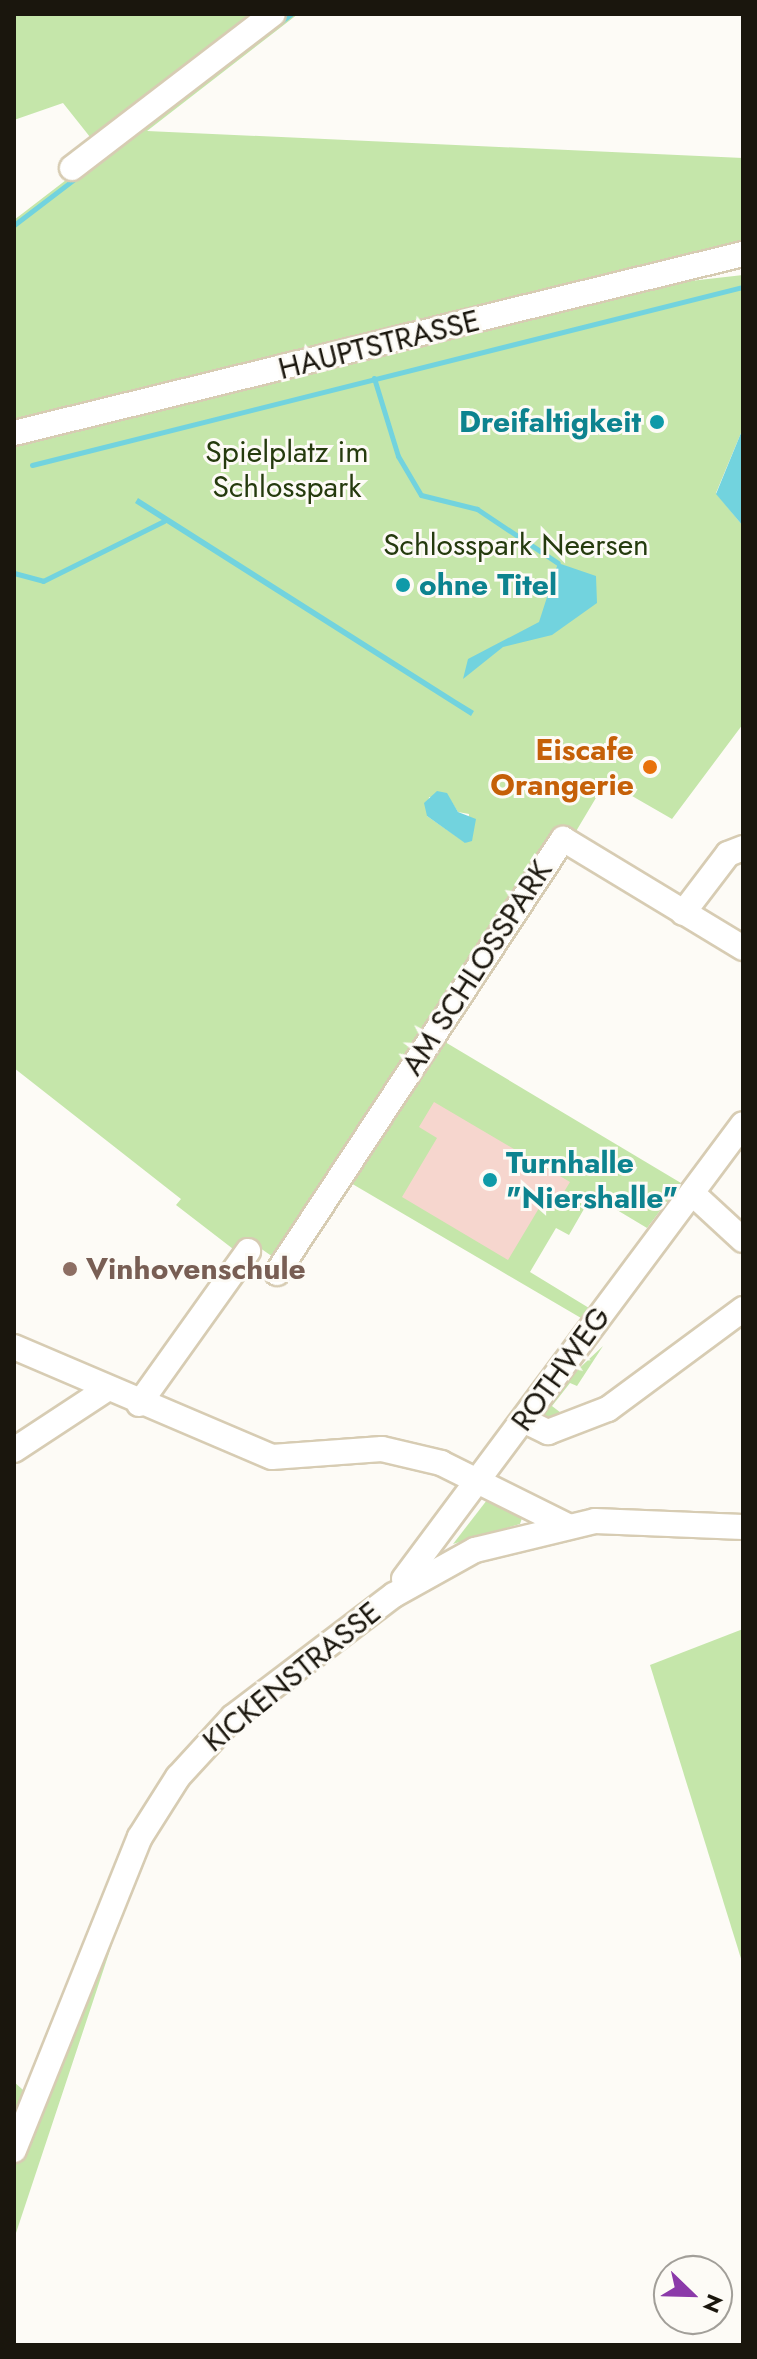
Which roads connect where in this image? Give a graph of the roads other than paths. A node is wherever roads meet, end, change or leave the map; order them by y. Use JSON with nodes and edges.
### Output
{"nodes":[{"id":1,"x":273,"y":14,"type":"edge"},
{"id":2,"x":72,"y":168,"type":"dead end"},
{"id":3,"x":743,"y":254,"type":"edge"},
{"id":4,"x":14,"y":433,"type":"edge"},
{"id":5,"x":743,"y":848,"type":"edge"},
{"id":6,"x":683,"y":913,"type":"junction"},
{"id":7,"x":743,"y":948,"type":"edge"},
{"id":8,"x":743,"y":1124,"type":"edge"},
{"id":9,"x":692,"y":1193,"type":"junction"},
{"id":10,"x":743,"y":1240,"type":"edge"},
{"id":11,"x":248,"y":1251,"type":"dead end"},
{"id":12,"x":277,"y":1273,"type":"dead end"},
{"id":13,"x":743,"y":1309,"type":"edge"},
{"id":14,"x":14,"y":1347,"type":"edge"},
{"id":15,"x":107,"y":1389,"type":"junction"},
{"id":16,"x":139,"y":1404,"type":"junction"},
{"id":17,"x":523,"y":1420,"type":"junction"},
{"id":18,"x":14,"y":1450,"type":"edge"},
{"id":19,"x":479,"y":1482,"type":"junction"},
{"id":20,"x":568,"y":1526,"type":"junction"},
{"id":21,"x":743,"y":1527,"type":"edge"},
{"id":22,"x":374,"y":1609,"type":"junction"},
{"id":23,"x":14,"y":2150,"type":"edge"}],
"edges":[{"from":1,"to":2,"type":"street"},
{"from":3,"to":4,"type":"street","name":"HAUPTSTRASSE"},
{"from":5,"to":6,"type":"street"},
{"from":6,"to":7,"type":"street","name":"AM SCHLOSSPARK"},
{"from":6,"to":12,"type":"street","name":"AM SCHLOSSPARK"},
{"from":8,"to":9,"type":"street","name":"ROTHWEG"},
{"from":9,"to":10,"type":"street"},
{"from":9,"to":17,"type":"street","name":"ROTHWEG"},
{"from":11,"to":16,"type":"street"},
{"from":13,"to":17,"type":"street"},
{"from":14,"to":15,"type":"street"},
{"from":15,"to":16,"type":"street"},
{"from":15,"to":18,"type":"street"},
{"from":16,"to":19,"type":"street"},
{"from":17,"to":19,"type":"street","name":"ROTHWEG"},
{"from":19,"to":20,"type":"street"},
{"from":19,"to":22,"type":"street","name":"ROTHWEG"},
{"from":20,"to":21,"type":"street","name":"KICKENSTRASSE"},
{"from":20,"to":22,"type":"street","name":"KICKENSTRASSE"},
{"from":22,"to":23,"type":"street","name":"KICKENSTRASSE"}]}
